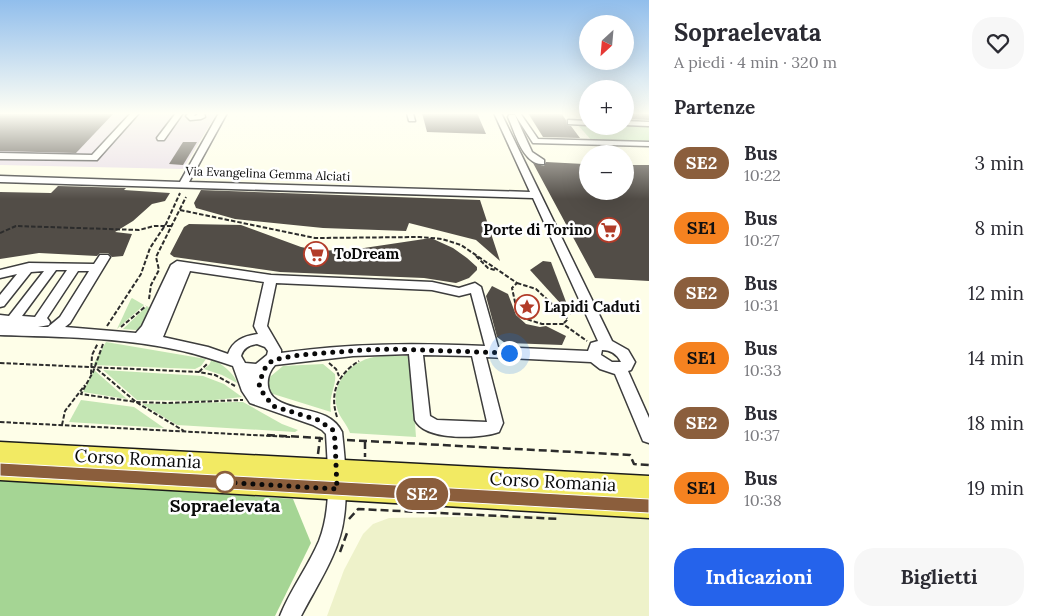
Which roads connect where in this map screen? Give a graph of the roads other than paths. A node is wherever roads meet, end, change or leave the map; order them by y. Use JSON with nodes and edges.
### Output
{"nodes":[{"id":1,"x":109,"y":142,"type":"edge"},
{"id":2,"x":207,"y":142,"type":"edge"},
{"id":3,"x":512,"y":142,"type":"edge"},
{"id":4,"x":518,"y":142,"type":"edge"},
{"id":5,"x":523,"y":142,"type":"edge"},
{"id":6,"x":564,"y":142,"type":"edge"},
{"id":7,"x":649,"y":144,"type":"edge"},
{"id":8,"x":0,"y":156,"type":"edge"},
{"id":9,"x":0,"y":179,"type":"edge"},
{"id":10,"x":183,"y":184,"type":"junction"},
{"id":11,"x":536,"y":195,"type":"junction"},
{"id":12,"x":53,"y":266,"type":"junction"},
{"id":13,"x":75,"y":267,"type":"junction"},
{"id":14,"x":186,"y":267,"type":"junction"},
{"id":15,"x":29,"y":268,"type":"junction"},
{"id":16,"x":96,"y":271,"type":"junction"},
{"id":17,"x":0,"y":274,"type":"edge"},
{"id":18,"x":270,"y":279,"type":"junction"},
{"id":19,"x":0,"y":303,"type":"edge"},
{"id":20,"x":6,"y":320,"type":"edge"},
{"id":21,"x":38,"y":322,"type":"junction"},
{"id":22,"x":62,"y":323,"type":"junction"},
{"id":23,"x":260,"y":326,"type":"junction"},
{"id":24,"x":0,"y":330,"type":"edge"},
{"id":25,"x":51,"y":332,"type":"junction"},
{"id":26,"x":82,"y":334,"type":"junction"},
{"id":27,"x":139,"y":338,"type":"junction"},
{"id":28,"x":155,"y":341,"type":"junction"},
{"id":29,"x":241,"y":344,"type":"junction"},
{"id":30,"x":271,"y":344,"type":"junction"},
{"id":31,"x":415,"y":349,"type":"junction"},
{"id":32,"x":599,"y":350,"type":"junction"},
{"id":33,"x":486,"y":352,"type":"junction"},
{"id":34,"x":299,"y":355,"type":"junction"},
{"id":35,"x":208,"y":356,"type":"junction"},
{"id":36,"x":269,"y":363,"type":"junction"},
{"id":37,"x":239,"y":365,"type":"junction"},
{"id":38,"x":620,"y":368,"type":"junction"},
{"id":39,"x":273,"y":406,"type":"junction"},
{"id":40,"x":649,"y":434,"type":"edge"},
{"id":41,"x":0,"y":452,"type":"edge"},
{"id":42,"x":0,"y":470,"type":"edge"},
{"id":43,"x":337,"y":479,"type":"junction"},
{"id":44,"x":649,"y":487,"type":"edge"},
{"id":45,"x":649,"y":506,"type":"edge"},
{"id":46,"x":290,"y":616,"type":"edge"}],
"edges":[{"from":1,"to":8,"type":"street"},
{"from":2,"to":10,"type":"street"},
{"from":3,"to":11,"type":"street"},
{"from":4,"to":5,"type":"street"},
{"from":6,"to":7,"type":"street"},
{"from":9,"to":10,"type":"street","name":"Via Evangelina Gemma Alciati"},
{"from":10,"to":11,"type":"street","name":"Via Evangelina Gemma Alciati"},
{"from":11,"to":32,"type":"street"},
{"from":12,"to":13,"type":"street"},
{"from":12,"to":15,"type":"street"},
{"from":12,"to":20,"type":"street"},
{"from":13,"to":16,"type":"street"},
{"from":13,"to":21,"type":"street"},
{"from":14,"to":18,"type":"street"},
{"from":14,"to":27,"type":"street"},
{"from":14,"to":28,"type":"street"},
{"from":15,"to":17,"type":"street"},
{"from":15,"to":19,"type":"street"},
{"from":16,"to":22,"type":"street"},
{"from":16,"to":26,"type":"street"},
{"from":18,"to":23,"type":"street"},
{"from":18,"to":33,"type":"street"},
{"from":20,"to":21,"type":"street"},
{"from":21,"to":22,"type":"street"},
{"from":22,"to":25,"type":"street"},
{"from":23,"to":29,"type":"street"},
{"from":23,"to":30,"type":"street"},
{"from":24,"to":25,"type":"street"},
{"from":25,"to":26,"type":"street"},
{"from":26,"to":27,"type":"street"},
{"from":27,"to":28,"type":"street"},
{"from":28,"to":35,"type":"street"},
{"from":29,"to":30,"type":"street"},
{"from":29,"to":35,"type":"street"},
{"from":29,"to":37,"type":"street"},
{"from":30,"to":34,"type":"street"},
{"from":30,"to":36,"type":"street"},
{"from":31,"to":33,"type":"street"},
{"from":31,"to":33,"type":"street"},
{"from":31,"to":34,"type":"street"},
{"from":32,"to":33,"type":"street"},
{"from":32,"to":38,"type":"street"},
{"from":32,"to":38,"type":"street"},
{"from":34,"to":36,"type":"street"},
{"from":35,"to":37,"type":"street"},
{"from":36,"to":37,"type":"street"},
{"from":36,"to":39,"type":"street"},
{"from":37,"to":39,"type":"street"},
{"from":38,"to":40,"type":"street"},
{"from":39,"to":43,"type":"street"},
{"from":41,"to":43,"type":"main road","name":"Corso Romania"},
{"from":42,"to":43,"type":"main road","name":"Corso Romania"},
{"from":43,"to":44,"type":"main road","name":"Corso Romania"},
{"from":43,"to":45,"type":"main road","name":"Corso Romania"},
{"from":43,"to":46,"type":"street"}]}
